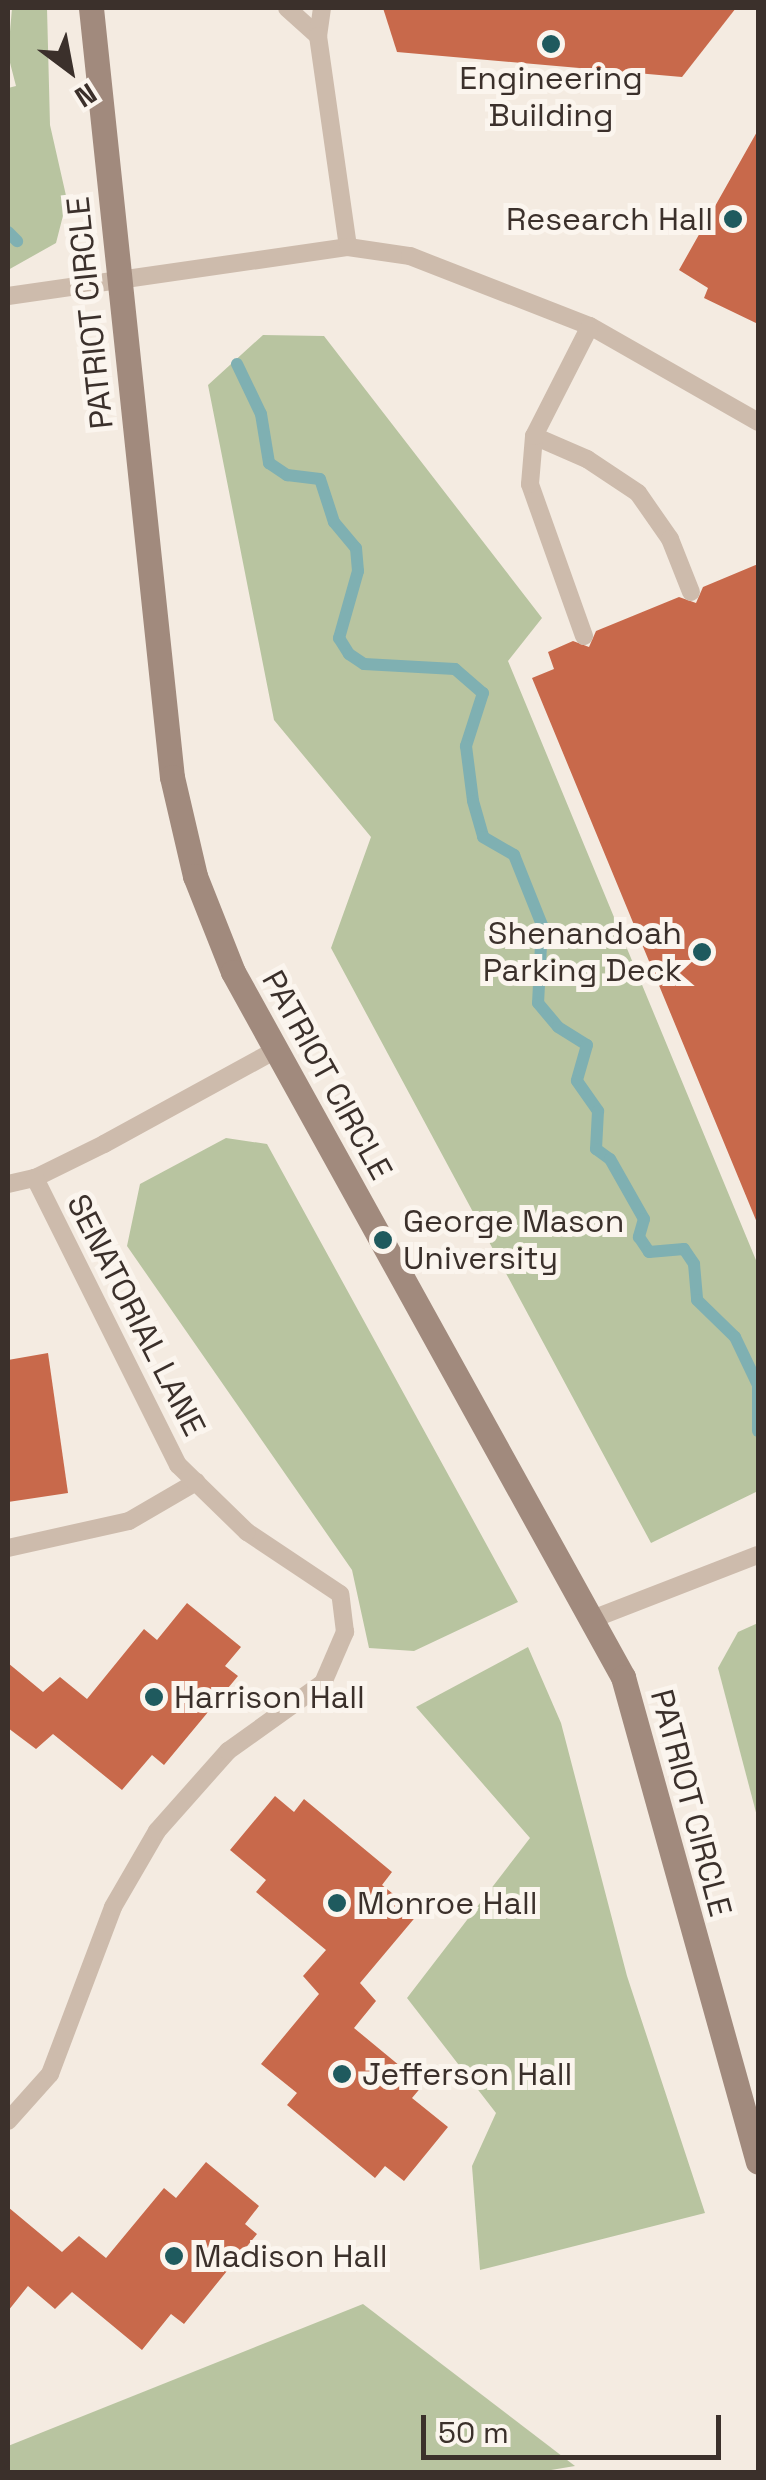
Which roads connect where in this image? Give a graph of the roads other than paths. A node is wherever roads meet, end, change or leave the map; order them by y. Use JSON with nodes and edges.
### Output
{"nodes":[{"id":1,"x":91,"y":8,"type":"edge"},
{"id":2,"x":288,"y":8,"type":"edge"},
{"id":3,"x":322,"y":8,"type":"edge"},
{"id":4,"x":318,"y":36,"type":"junction"},
{"id":5,"x":348,"y":247,"type":"junction"},
{"id":6,"x":120,"y":284,"type":"junction"},
{"id":7,"x":8,"y":296,"type":"edge"},
{"id":8,"x":590,"y":326,"type":"junction"},
{"id":9,"x":758,"y":422,"type":"edge"},
{"id":10,"x":534,"y":436,"type":"junction"},
{"id":11,"x":691,"y":592,"type":"dead end"},
{"id":12,"x":584,"y":636,"type":"dead end"},
{"id":13,"x":276,"y":1050,"type":"junction"},
{"id":14,"x":35,"y":1178,"type":"junction"},
{"id":15,"x":8,"y":1184,"type":"edge"},
{"id":16,"x":196,"y":1482,"type":"junction"},
{"id":17,"x":8,"y":1548,"type":"edge"},
{"id":18,"x":758,"y":1556,"type":"edge"},
{"id":19,"x":590,"y":1620,"type":"junction"},
{"id":20,"x":8,"y":2121,"type":"edge"},
{"id":21,"x":758,"y":2162,"type":"edge"}],
"edges":[{"from":1,"to":6,"type":"street","name":"PATRIOT CIRCLE"},
{"from":2,"to":4,"type":"lane"},
{"from":3,"to":4,"type":"lane"},
{"from":4,"to":5,"type":"lane"},
{"from":5,"to":6,"type":"lane"},
{"from":5,"to":8,"type":"lane"},
{"from":6,"to":7,"type":"lane"},
{"from":6,"to":13,"type":"street","name":"PATRIOT CIRCLE"},
{"from":8,"to":9,"type":"lane"},
{"from":8,"to":10,"type":"lane"},
{"from":10,"to":11,"type":"lane"},
{"from":10,"to":12,"type":"lane"},
{"from":13,"to":14,"type":"lane"},
{"from":13,"to":19,"type":"street","name":"PATRIOT CIRCLE"},
{"from":14,"to":15,"type":"lane"},
{"from":14,"to":16,"type":"lane","name":"SENATORIAL LANE"},
{"from":16,"to":17,"type":"lane"},
{"from":16,"to":20,"type":"lane","name":"SENATORIAL LANE"},
{"from":18,"to":19,"type":"lane"},
{"from":19,"to":21,"type":"street","name":"PATRIOT CIRCLE"}]}
